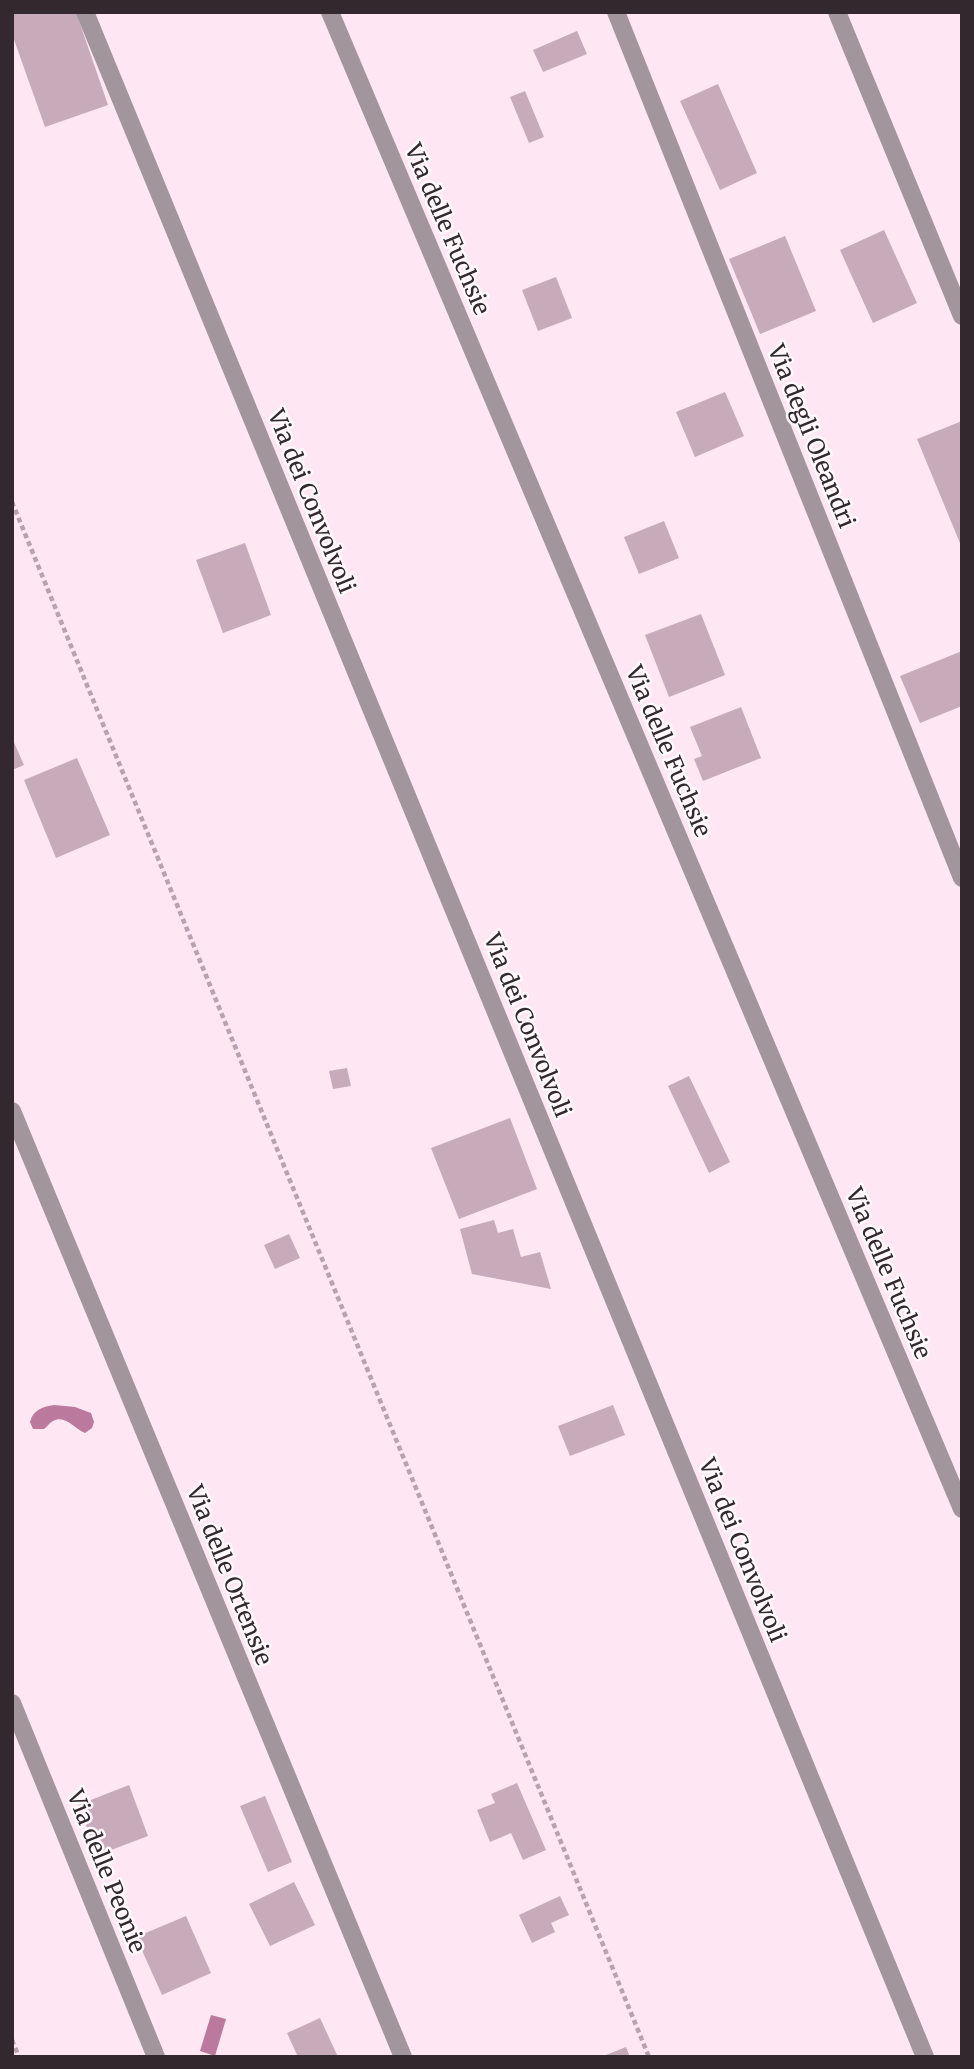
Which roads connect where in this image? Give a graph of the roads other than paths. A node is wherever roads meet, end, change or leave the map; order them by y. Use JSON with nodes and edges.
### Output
{"nodes":[{"id":1,"x":85,"y":12,"type":"edge"},
{"id":2,"x":330,"y":12,"type":"edge"},
{"id":3,"x":616,"y":12,"type":"edge"},
{"id":4,"x":837,"y":12,"type":"edge"},
{"id":5,"x":962,"y":316,"type":"edge"},
{"id":6,"x":962,"y":878,"type":"edge"},
{"id":7,"x":12,"y":1111,"type":"edge"},
{"id":8,"x":962,"y":1509,"type":"edge"},
{"id":9,"x":12,"y":1703,"type":"edge"},
{"id":10,"x":156,"y":2057,"type":"edge"},
{"id":11,"x":403,"y":2057,"type":"edge"},
{"id":12,"x":925,"y":2057,"type":"edge"}],
"edges":[{"from":1,"to":12,"type":"street","name":"Via dei Convolvoli"},
{"from":2,"to":8,"type":"street","name":"Via delle Fuchsie"},
{"from":3,"to":6,"type":"street","name":"Via degli Oleandri"},
{"from":4,"to":5,"type":"street"},
{"from":7,"to":11,"type":"street","name":"Via delle Ortensie"},
{"from":9,"to":10,"type":"street","name":"Via delle Peonie"}]}
